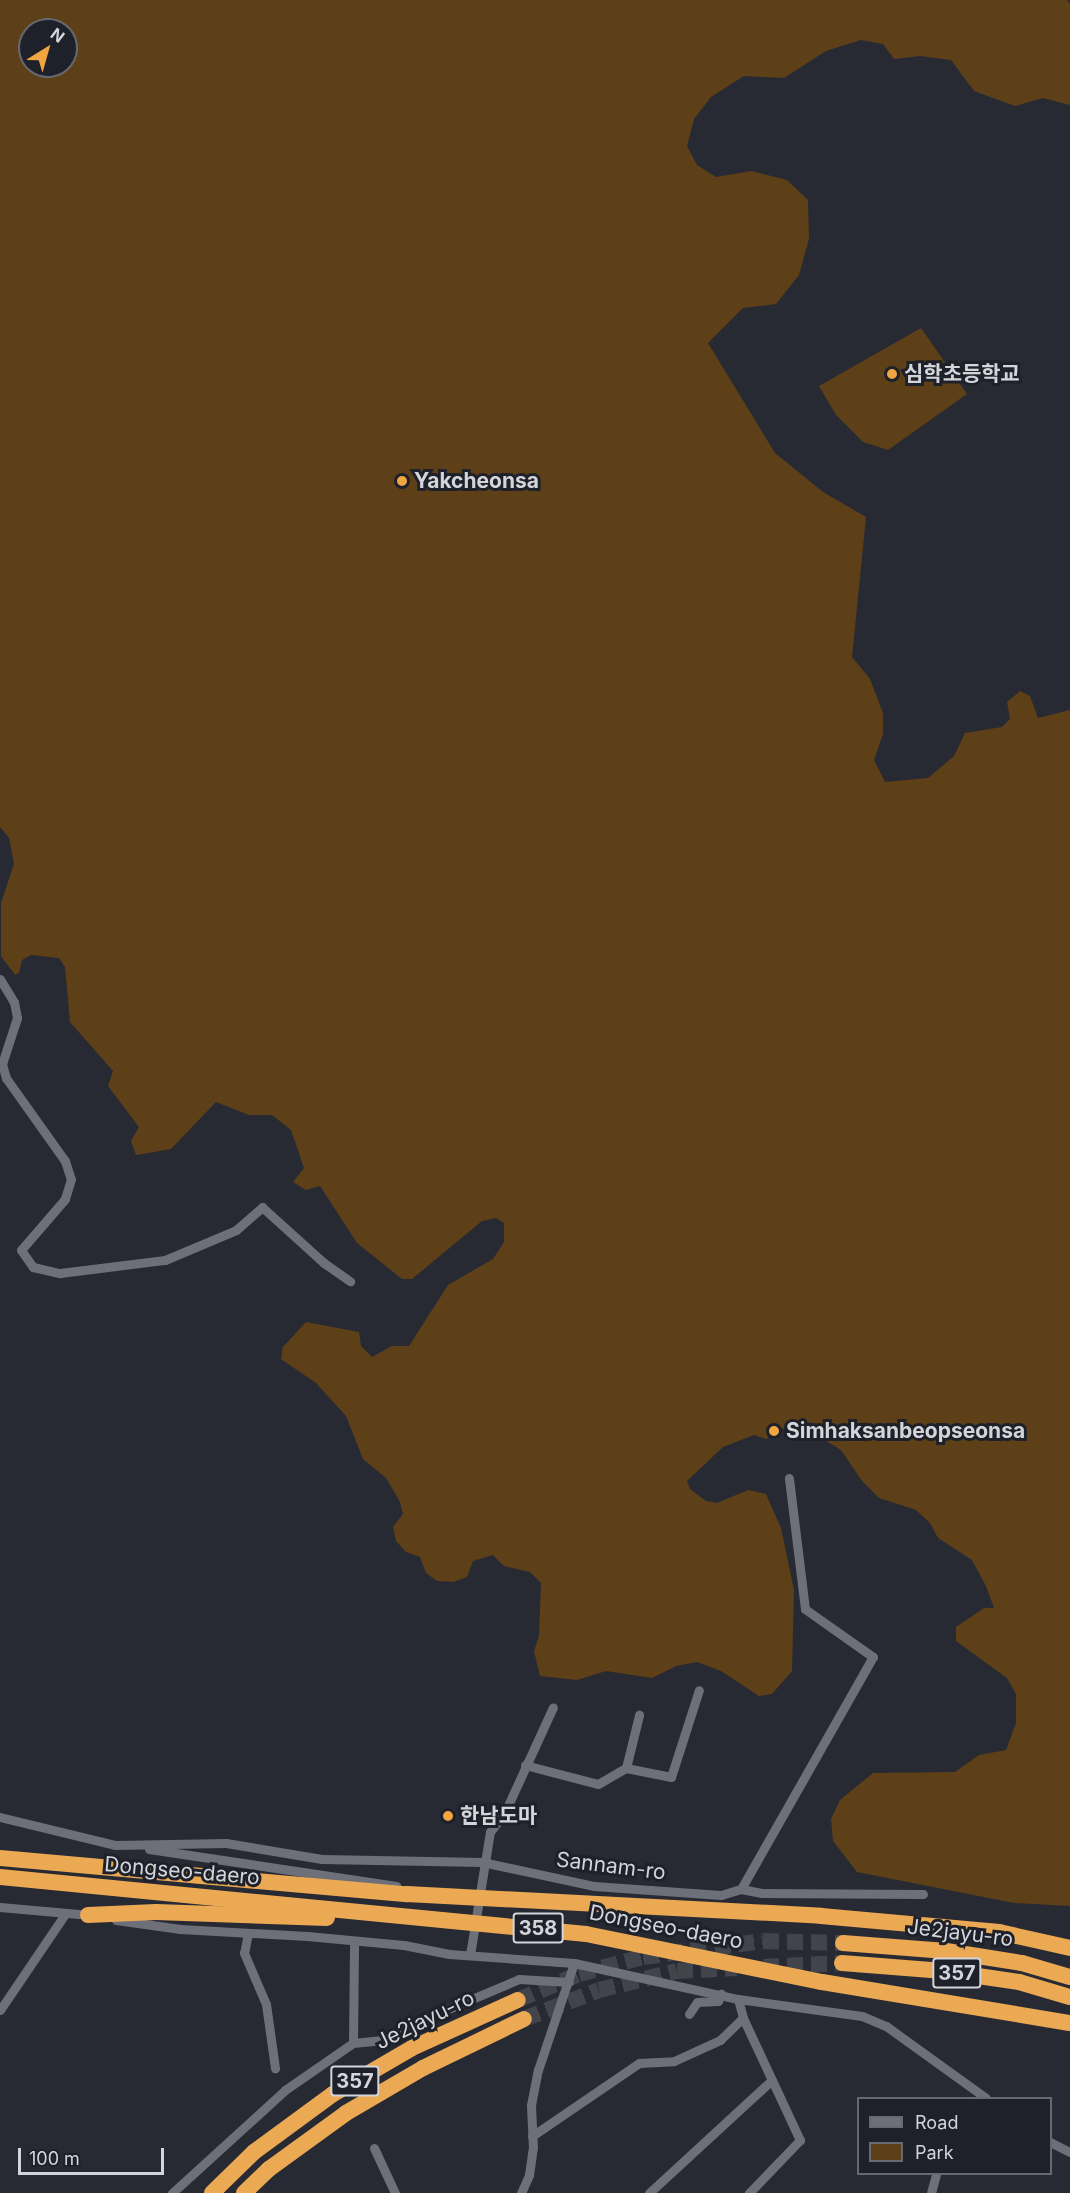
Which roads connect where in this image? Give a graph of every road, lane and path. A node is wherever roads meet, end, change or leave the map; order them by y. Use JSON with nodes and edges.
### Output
{"nodes":[{"id":1,"x":0,"y":979,"type":"edge"},
{"id":2,"x":351,"y":1281,"type":"dead end"},
{"id":3,"x":789,"y":1478,"type":"dead end"},
{"id":4,"x":699,"y":1690,"type":"dead end"},
{"id":5,"x":553,"y":1707,"type":"dead end"},
{"id":6,"x":639,"y":1715,"type":"dead end"},
{"id":7,"x":525,"y":1765,"type":"junction"},
{"id":8,"x":627,"y":1767,"type":"junction"},
{"id":9,"x":0,"y":1817,"type":"edge"},
{"id":10,"x":115,"y":1845,"type":"junction"},
{"id":11,"x":0,"y":1858,"type":"edge"},
{"id":12,"x":482,"y":1862,"type":"junction"},
{"id":13,"x":0,"y":1877,"type":"edge"},
{"id":14,"x":741,"y":1889,"type":"junction"},
{"id":15,"x":923,"y":1894,"type":"dead end"},
{"id":16,"x":448,"y":1896,"type":"junction"},
{"id":17,"x":0,"y":1907,"type":"edge"},
{"id":18,"x":64,"y":1914,"type":"junction"},
{"id":19,"x":88,"y":1915,"type":"junction"},
{"id":20,"x":460,"y":1919,"type":"junction"},
{"id":21,"x":248,"y":1933,"type":"junction"},
{"id":22,"x":354,"y":1941,"type":"junction"},
{"id":23,"x":843,"y":1943,"type":"tunnel mouth"},
{"id":24,"x":1070,"y":1948,"type":"edge"},
{"id":25,"x":470,"y":1955,"type":"junction"},
{"id":26,"x":574,"y":1963,"type":"junction"},
{"id":27,"x":842,"y":1963,"type":"tunnel mouth"},
{"id":28,"x":1070,"y":1977,"type":"edge"},
{"id":29,"x":569,"y":1982,"type":"junction"},
{"id":30,"x":721,"y":1994,"type":"junction"},
{"id":31,"x":1070,"y":1996,"type":"edge"},
{"id":32,"x":738,"y":1999,"type":"junction"},
{"id":33,"x":518,"y":2000,"type":"tunnel mouth"},
{"id":34,"x":0,"y":2010,"type":"edge"},
{"id":35,"x":689,"y":2014,"type":"dead end"},
{"id":36,"x":743,"y":2018,"type":"junction"},
{"id":37,"x":524,"y":2019,"type":"tunnel mouth"},
{"id":38,"x":1070,"y":2023,"type":"edge"},
{"id":39,"x":353,"y":2043,"type":"junction"},
{"id":40,"x":275,"y":2068,"type":"dead end"},
{"id":41,"x":772,"y":2080,"type":"junction"},
{"id":42,"x":980,"y":2097,"type":"edge"},
{"id":43,"x":532,"y":2136,"type":"junction"},
{"id":44,"x":1052,"y":2143,"type":"edge"},
{"id":45,"x":374,"y":2148,"type":"dead end"},
{"id":46,"x":1070,"y":2152,"type":"edge"},
{"id":47,"x":936,"y":2175,"type":"edge"},
{"id":48,"x":931,"y":2190,"type":"edge"},
{"id":49,"x":172,"y":2193,"type":"edge"},
{"id":50,"x":212,"y":2193,"type":"edge"},
{"id":51,"x":244,"y":2193,"type":"edge"},
{"id":52,"x":395,"y":2193,"type":"edge"},
{"id":53,"x":521,"y":2193,"type":"edge"},
{"id":54,"x":649,"y":2193,"type":"edge"},
{"id":55,"x":749,"y":2193,"type":"edge"}],
"edges":[{"from":1,"to":2,"type":"street"},
{"from":3,"to":14,"type":"street"},
{"from":4,"to":8,"type":"street"},
{"from":5,"to":7,"type":"street"},
{"from":6,"to":8,"type":"street"},
{"from":7,"to":8,"type":"street"},
{"from":7,"to":12,"type":"street"},
{"from":9,"to":10,"type":"street","name":"Sannam-ro"},
{"from":10,"to":12,"type":"street","name":"Sannam-ro"},
{"from":10,"to":16,"type":"street"},
{"from":11,"to":16,"type":"highway","name":"Dongseo-daero","number":"358"},
{"from":12,"to":14,"type":"street","name":"Sannam-ro"},
{"from":12,"to":25,"type":"street"},
{"from":13,"to":20,"type":"highway","name":"Dongseo-daero","number":"358"},
{"from":14,"to":15,"type":"street","name":"Sannam-ro"},
{"from":16,"to":24,"type":"highway","name":"Dongseo-daero","number":"358"},
{"from":17,"to":18,"type":"street"},
{"from":18,"to":19,"type":"street"},
{"from":18,"to":34,"type":"street"},
{"from":19,"to":20,"type":"highway"},
{"from":19,"to":21,"type":"street"},
{"from":20,"to":38,"type":"highway","name":"Dongseo-daero","number":"358"},
{"from":21,"to":22,"type":"street"},
{"from":21,"to":40,"type":"street"},
{"from":22,"to":25,"type":"street"},
{"from":22,"to":39,"type":"street"},
{"from":23,"to":28,"type":"highway","name":"Je2jayu-ro","number":"357"},
{"from":25,"to":26,"type":"street"},
{"from":26,"to":29,"type":"street"},
{"from":26,"to":30,"type":"street"},
{"from":27,"to":31,"type":"highway","name":"Je2jayu-ro","number":"357"},
{"from":29,"to":39,"type":"street"},
{"from":29,"to":43,"type":"street"},
{"from":30,"to":32,"type":"street"},
{"from":30,"to":35,"type":"street"},
{"from":32,"to":36,"type":"street"},
{"from":32,"to":42,"type":"street"},
{"from":33,"to":50,"type":"highway","name":"Je2jayu-ro","number":"357"},
{"from":36,"to":41,"type":"street"},
{"from":36,"to":43,"type":"street"},
{"from":37,"to":51,"type":"highway","name":"Je2jayu-ro","number":"357"},
{"from":39,"to":49,"type":"street"},
{"from":41,"to":54,"type":"street"},
{"from":41,"to":55,"type":"street"},
{"from":43,"to":53,"type":"street"},
{"from":44,"to":46,"type":"street"},
{"from":45,"to":52,"type":"street"},
{"from":47,"to":48,"type":"street"}]}
